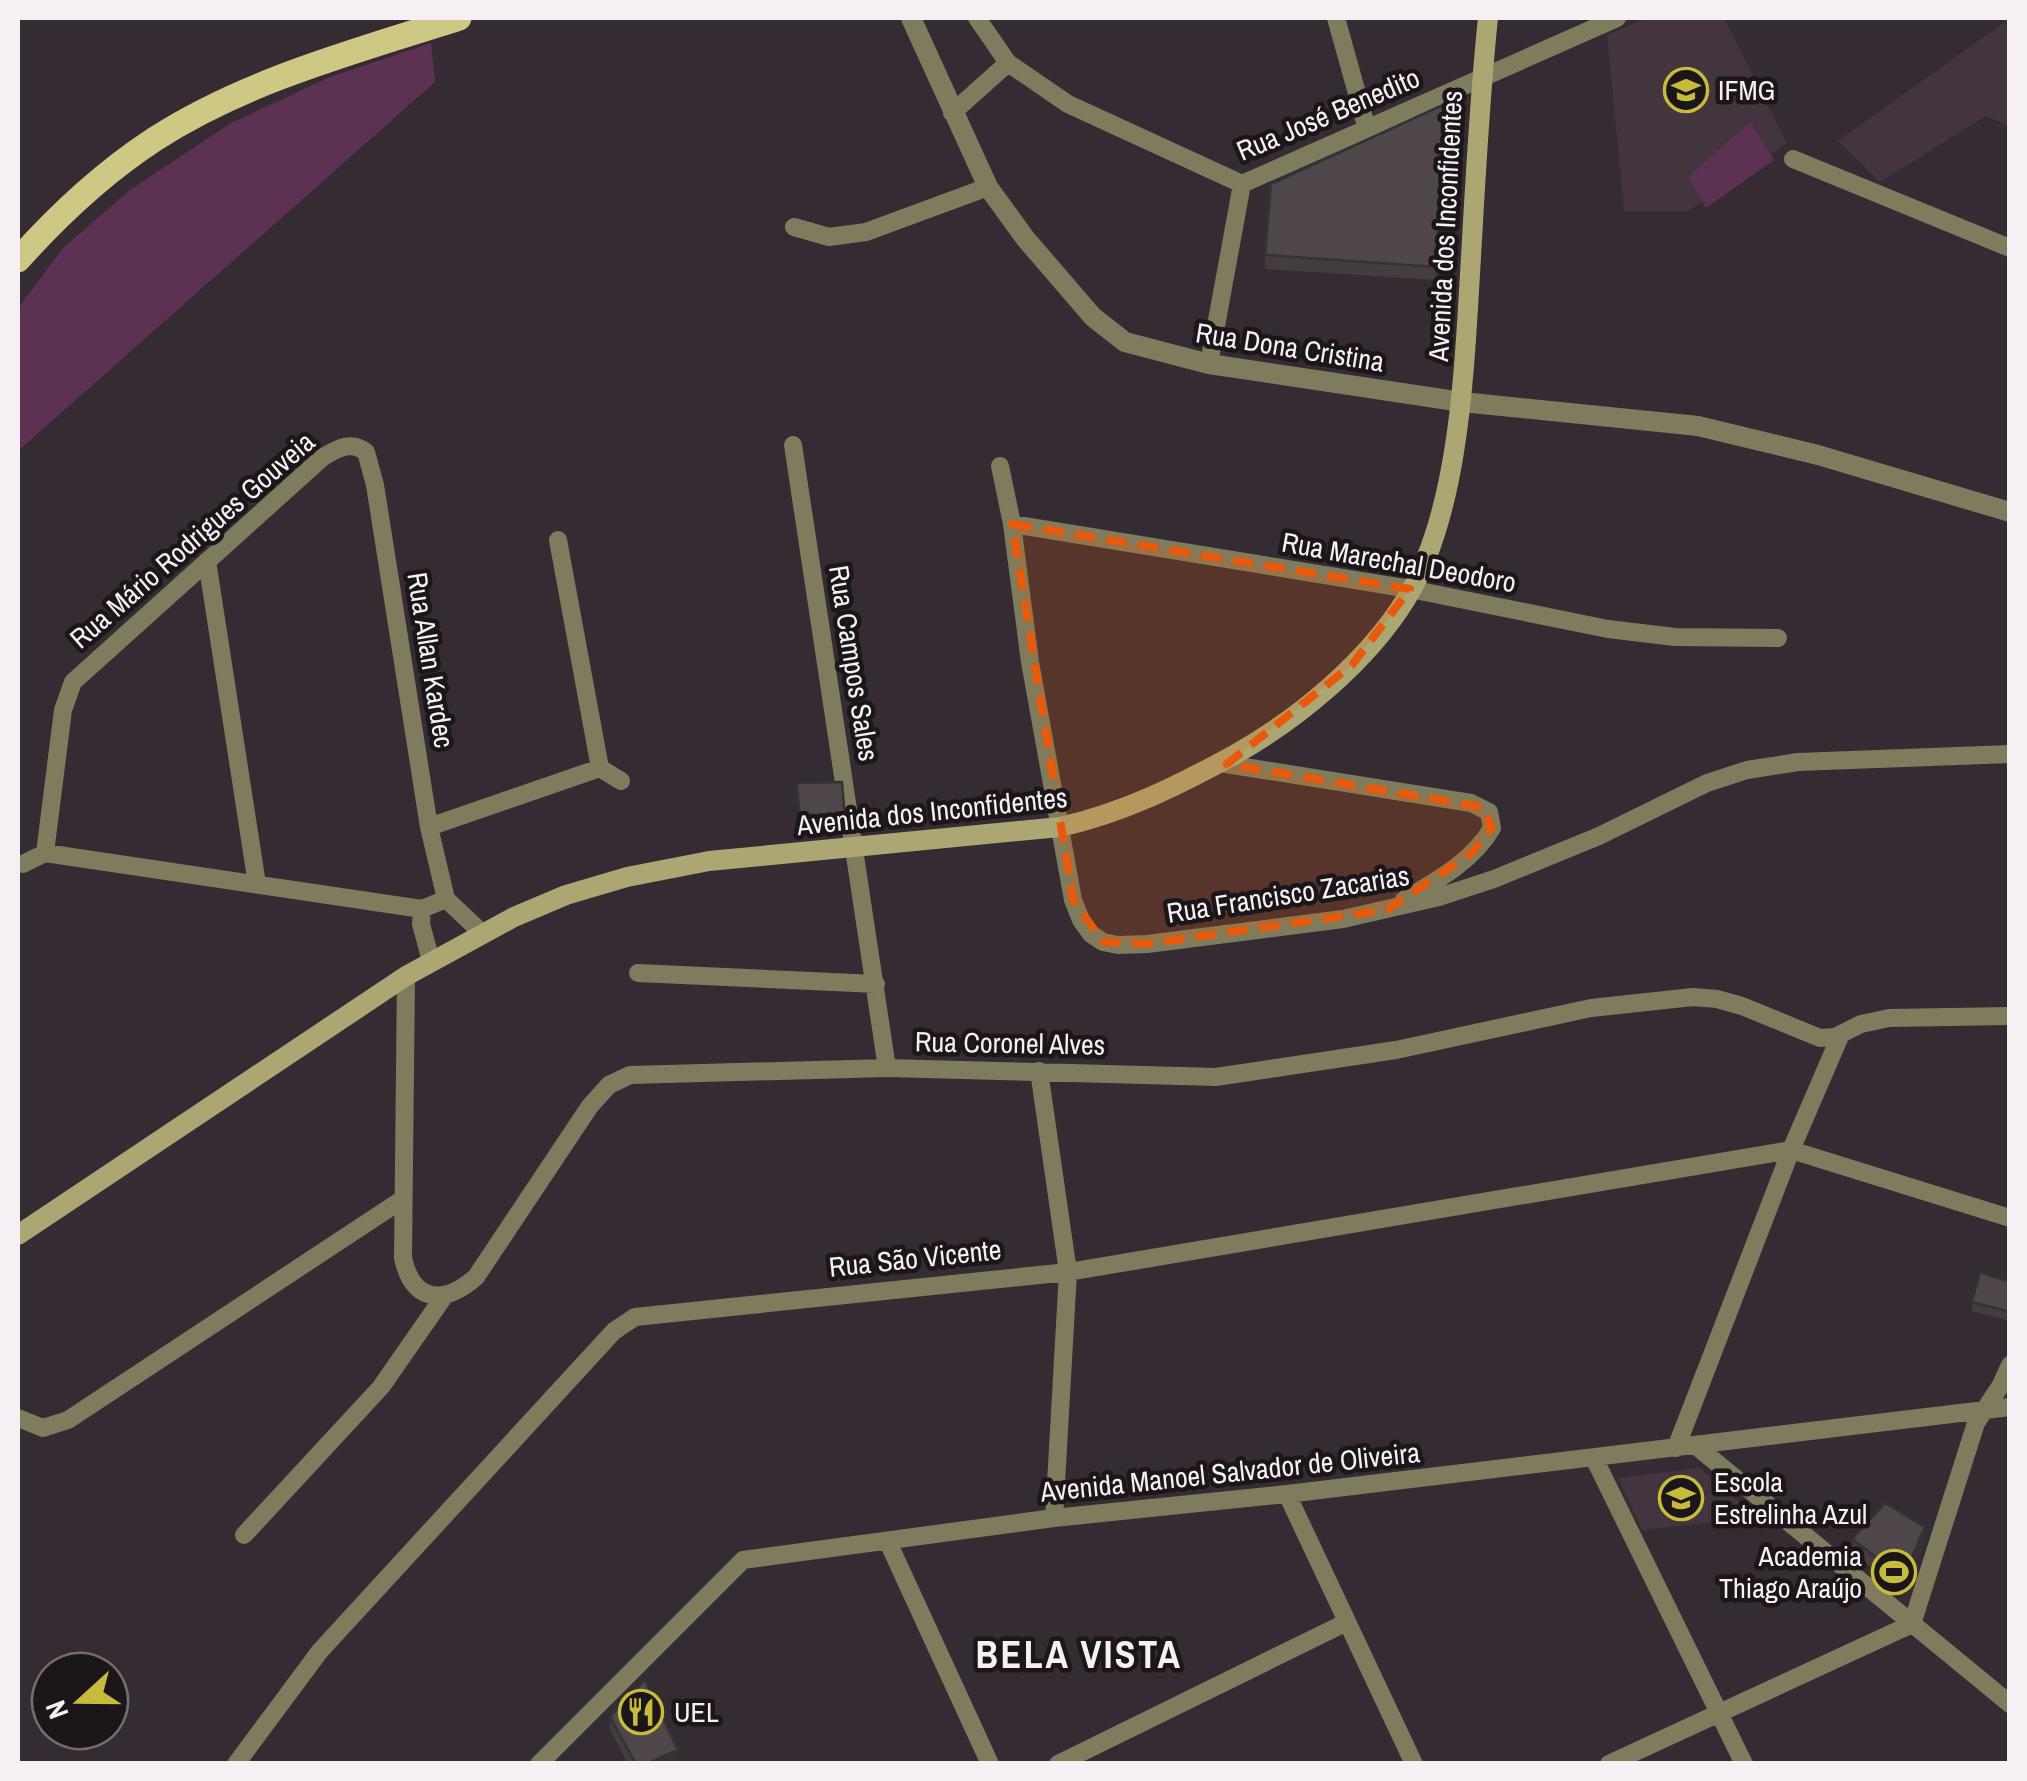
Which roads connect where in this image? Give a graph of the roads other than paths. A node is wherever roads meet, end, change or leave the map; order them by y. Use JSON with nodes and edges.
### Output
{"nodes":[{"id":1,"x":459,"y":18,"type":"edge"},
{"id":2,"x":910,"y":18,"type":"edge"},
{"id":3,"x":1336,"y":18,"type":"edge"},
{"id":4,"x":1488,"y":18,"type":"edge"},
{"id":5,"x":1617,"y":18,"type":"edge"},
{"id":6,"x":980,"y":19,"type":"edge"},
{"id":7,"x":1008,"y":62,"type":"junction"},
{"id":8,"x":1482,"y":77,"type":"junction"},
{"id":9,"x":952,"y":113,"type":"junction"},
{"id":10,"x":1367,"y":129,"type":"junction"},
{"id":11,"x":1793,"y":158,"type":"dead end"},
{"id":12,"x":1242,"y":184,"type":"junction"},
{"id":13,"x":988,"y":187,"type":"junction"},
{"id":14,"x":794,"y":227,"type":"dead end"},
{"id":15,"x":2010,"y":248,"type":"edge"},
{"id":16,"x":18,"y":260,"type":"edge"},
{"id":17,"x":1209,"y":364,"type":"junction"},
{"id":18,"x":1462,"y":402,"type":"junction"},
{"id":19,"x":793,"y":445,"type":"dead end"},
{"id":20,"x":345,"y":446,"type":"joint"},
{"id":21,"x":1000,"y":466,"type":"dead end"},
{"id":22,"x":2010,"y":512,"type":"edge"},
{"id":23,"x":1012,"y":524,"type":"junction"},
{"id":24,"x":558,"y":540,"type":"dead end"},
{"id":25,"x":207,"y":561,"type":"junction"},
{"id":26,"x":1410,"y":589,"type":"junction"},
{"id":27,"x":1778,"y":638,"type":"dead end"},
{"id":28,"x":2010,"y":754,"type":"edge"},
{"id":29,"x":1220,"y":763,"type":"junction"},
{"id":30,"x":600,"y":768,"type":"junction"},
{"id":31,"x":622,"y":780,"type":"dead end"},
{"id":32,"x":429,"y":827,"type":"junction"},
{"id":33,"x":1060,"y":827,"type":"junction"},
{"id":34,"x":855,"y":848,"type":"junction"},
{"id":35,"x":45,"y":853,"type":"junction"},
{"id":36,"x":23,"y":864,"type":"dead end"},
{"id":37,"x":257,"y":884,"type":"junction"},
{"id":38,"x":446,"y":899,"type":"junction"},
{"id":39,"x":422,"y":909,"type":"junction"},
{"id":40,"x":1387,"y":910,"type":"junction"},
{"id":41,"x":483,"y":934,"type":"junction"},
{"id":42,"x":431,"y":961,"type":"junction"},
{"id":43,"x":638,"y":972,"type":"dead end"},
{"id":44,"x":406,"y":976,"type":"junction"},
{"id":45,"x":876,"y":984,"type":"junction"},
{"id":46,"x":2010,"y":1016,"type":"edge"},
{"id":47,"x":1841,"y":1034,"type":"junction"},
{"id":48,"x":887,"y":1068,"type":"junction"},
{"id":49,"x":1040,"y":1070,"type":"junction"},
{"id":50,"x":1791,"y":1150,"type":"junction"},
{"id":51,"x":403,"y":1199,"type":"junction"},
{"id":52,"x":2010,"y":1218,"type":"edge"},
{"id":53,"x":18,"y":1235,"type":"edge"},
{"id":54,"x":1068,"y":1272,"type":"junction"},
{"id":55,"x":445,"y":1295,"type":"junction"},
{"id":56,"x":2010,"y":1366,"type":"edge"},
{"id":57,"x":2010,"y":1407,"type":"edge"},
{"id":58,"x":1984,"y":1410,"type":"junction"},
{"id":59,"x":18,"y":1418,"type":"edge"},
{"id":60,"x":1695,"y":1445,"type":"junction"},
{"id":61,"x":1676,"y":1448,"type":"junction"},
{"id":62,"x":1594,"y":1458,"type":"junction"},
{"id":63,"x":1286,"y":1494,"type":"junction"},
{"id":64,"x":1054,"y":1518,"type":"junction"},
{"id":65,"x":244,"y":1535,"type":"dead end"},
{"id":66,"x":888,"y":1542,"type":"junction"},
{"id":67,"x":1347,"y":1622,"type":"junction"},
{"id":68,"x":1912,"y":1624,"type":"junction"},
{"id":69,"x":2010,"y":1704,"type":"edge"},
{"id":70,"x":1721,"y":1712,"type":"junction"},
{"id":71,"x":236,"y":1764,"type":"edge"},
{"id":72,"x":539,"y":1764,"type":"edge"},
{"id":73,"x":990,"y":1764,"type":"edge"},
{"id":74,"x":1058,"y":1764,"type":"edge"},
{"id":75,"x":1414,"y":1764,"type":"edge"},
{"id":76,"x":1609,"y":1764,"type":"edge"},
{"id":77,"x":1744,"y":1764,"type":"edge"}],
"edges":[{"from":1,"to":16,"type":"main road"},
{"from":2,"to":9,"type":"street","name":"Rua Dona Cristina"},
{"from":3,"to":10,"type":"street"},
{"from":4,"to":8,"type":"main road","name":"Avenida dos Inconfidentes"},
{"from":5,"to":8,"type":"street","name":"Rua José Benedito"},
{"from":6,"to":7,"type":"street","name":"Rua José Benedito"},
{"from":7,"to":9,"type":"street"},
{"from":7,"to":12,"type":"street","name":"Rua José Benedito"},
{"from":8,"to":10,"type":"street","name":"Rua José Benedito"},
{"from":8,"to":18,"type":"main road","name":"Avenida dos Inconfidentes"},
{"from":9,"to":13,"type":"street","name":"Rua Dona Cristina"},
{"from":10,"to":12,"type":"street","name":"Rua José Benedito"},
{"from":11,"to":15,"type":"street"},
{"from":12,"to":17,"type":"street"},
{"from":13,"to":14,"type":"street"},
{"from":13,"to":17,"type":"street","name":"Rua Dona Cristina"},
{"from":17,"to":18,"type":"street","name":"Rua Dona Cristina"},
{"from":18,"to":22,"type":"street","name":"Rua Dona Cristina"},
{"from":18,"to":26,"type":"main road","name":"Avenida dos Inconfidentes"},
{"from":19,"to":34,"type":"street","name":"Rua Campos Sales"},
{"from":20,"to":25,"type":"street","name":"Rua Mário Rodrigues Gouveia"},
{"from":20,"to":32,"type":"street","name":"Rua Allan Kardec"},
{"from":21,"to":23,"type":"street","name":"Rua Francisco Zacarias"},
{"from":23,"to":26,"type":"street","name":"Rua Marechal Deodoro"},
{"from":23,"to":33,"type":"street","name":"Rua Francisco Zacarias"},
{"from":24,"to":30,"type":"street"},
{"from":25,"to":35,"type":"street","name":"Rua Mário Rodrigues Gouveia"},
{"from":25,"to":37,"type":"street"},
{"from":26,"to":27,"type":"street","name":"Rua Marechal Deodoro"},
{"from":26,"to":29,"type":"main road","name":"Avenida dos Inconfidentes"},
{"from":28,"to":40,"type":"street","name":"Rua Francisco Zacarias"},
{"from":29,"to":33,"type":"main road","name":"Avenida dos Inconfidentes"},
{"from":29,"to":40,"type":"street"},
{"from":30,"to":31,"type":"street"},
{"from":30,"to":32,"type":"street"},
{"from":32,"to":38,"type":"street","name":"Rua Allan Kardec"},
{"from":33,"to":34,"type":"main road","name":"Avenida dos Inconfidentes"},
{"from":33,"to":40,"type":"street","name":"Rua Francisco Zacarias"},
{"from":34,"to":41,"type":"main road","name":"Avenida dos Inconfidentes"},
{"from":34,"to":45,"type":"street","name":"Rua Campos Sales"},
{"from":35,"to":36,"type":"street"},
{"from":35,"to":37,"type":"street"},
{"from":37,"to":39,"type":"street"},
{"from":38,"to":39,"type":"street"},
{"from":38,"to":41,"type":"street"},
{"from":39,"to":42,"type":"street"},
{"from":41,"to":42,"type":"main road","name":"Avenida dos Inconfidentes"},
{"from":42,"to":44,"type":"main road","name":"Avenida dos Inconfidentes"},
{"from":43,"to":45,"type":"street"},
{"from":44,"to":51,"type":"street"},
{"from":44,"to":53,"type":"main road","name":"Avenida dos Inconfidentes"},
{"from":45,"to":48,"type":"street","name":"Rua Campos Sales"},
{"from":46,"to":47,"type":"street","name":"Rua Coronel Alves"},
{"from":47,"to":49,"type":"street","name":"Rua Coronel Alves"},
{"from":47,"to":50,"type":"street"},
{"from":48,"to":49,"type":"street","name":"Rua Coronel Alves"},
{"from":48,"to":55,"type":"street","name":"Rua Coronel Alves"},
{"from":49,"to":54,"type":"street"},
{"from":50,"to":52,"type":"street"},
{"from":50,"to":54,"type":"street","name":"Rua São Vicente"},
{"from":50,"to":61,"type":"street"},
{"from":51,"to":55,"type":"street"},
{"from":51,"to":59,"type":"street"},
{"from":54,"to":64,"type":"street"},
{"from":54,"to":71,"type":"street","name":"Rua São Vicente"},
{"from":55,"to":65,"type":"street"},
{"from":56,"to":58,"type":"street"},
{"from":57,"to":58,"type":"street","name":"Avenida Manoel Salvador de Oliveira"},
{"from":58,"to":60,"type":"street","name":"Avenida Manoel Salvador de Oliveira"},
{"from":58,"to":68,"type":"street"},
{"from":60,"to":61,"type":"street","name":"Avenida Manoel Salvador de Oliveira"},
{"from":60,"to":68,"type":"street"},
{"from":61,"to":62,"type":"street","name":"Avenida Manoel Salvador de Oliveira"},
{"from":62,"to":63,"type":"street","name":"Avenida Manoel Salvador de Oliveira"},
{"from":62,"to":70,"type":"street"},
{"from":63,"to":64,"type":"street","name":"Avenida Manoel Salvador de Oliveira"},
{"from":63,"to":67,"type":"street"},
{"from":64,"to":66,"type":"street","name":"Avenida Manoel Salvador de Oliveira"},
{"from":66,"to":72,"type":"street","name":"Avenida Manoel Salvador de Oliveira"},
{"from":66,"to":73,"type":"street"},
{"from":67,"to":74,"type":"street"},
{"from":67,"to":75,"type":"street"},
{"from":68,"to":69,"type":"street"},
{"from":68,"to":70,"type":"street"},
{"from":70,"to":76,"type":"street"},
{"from":70,"to":77,"type":"street"}]}
